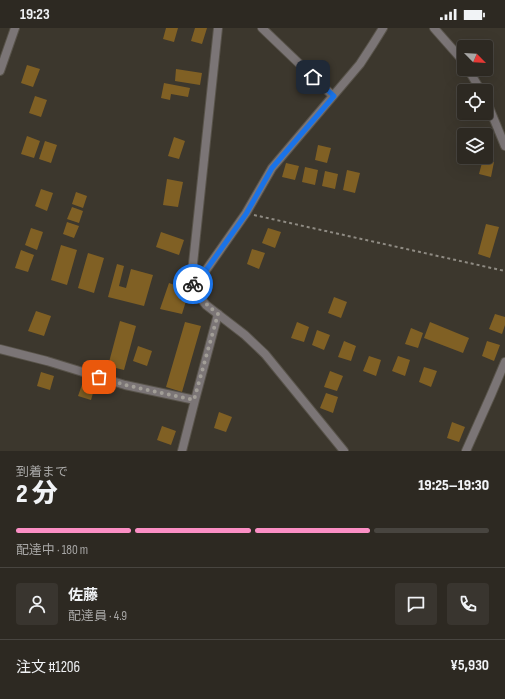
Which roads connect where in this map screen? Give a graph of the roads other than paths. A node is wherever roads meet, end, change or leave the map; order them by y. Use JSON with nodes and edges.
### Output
{"nodes":[{"id":1,"x":15,"y":28,"type":"edge"},
{"id":2,"x":218,"y":28,"type":"edge"},
{"id":3,"x":262,"y":28,"type":"edge"},
{"id":4,"x":383,"y":28,"type":"edge"},
{"id":5,"x":434,"y":28,"type":"edge"},
{"id":6,"x":457,"y":54,"type":"edge"},
{"id":7,"x":0,"y":71,"type":"edge"},
{"id":8,"x":334,"y":96,"type":"junction"},
{"id":9,"x":493,"y":117,"type":"edge"},
{"id":10,"x":505,"y":146,"type":"edge"},
{"id":11,"x":192,"y":272,"type":"junction"},
{"id":12,"x":218,"y":314,"type":"junction"},
{"id":13,"x":0,"y":349,"type":"edge"},
{"id":14,"x":505,"y":362,"type":"edge"},
{"id":15,"x":194,"y":400,"type":"junction"},
{"id":16,"x":182,"y":451,"type":"edge"},
{"id":17,"x":344,"y":451,"type":"edge"},
{"id":18,"x":466,"y":451,"type":"edge"}],
"edges":[{"from":1,"to":7,"type":"street"},
{"from":2,"to":11,"type":"street"},
{"from":3,"to":8,"type":"street"},
{"from":4,"to":8,"type":"street"},
{"from":5,"to":6,"type":"street"},
{"from":8,"to":11,"type":"street"},
{"from":9,"to":10,"type":"street"},
{"from":11,"to":12,"type":"street"},
{"from":12,"to":15,"type":"street"},
{"from":12,"to":17,"type":"street"},
{"from":13,"to":15,"type":"street"},
{"from":14,"to":18,"type":"street"},
{"from":15,"to":16,"type":"street"}]}
